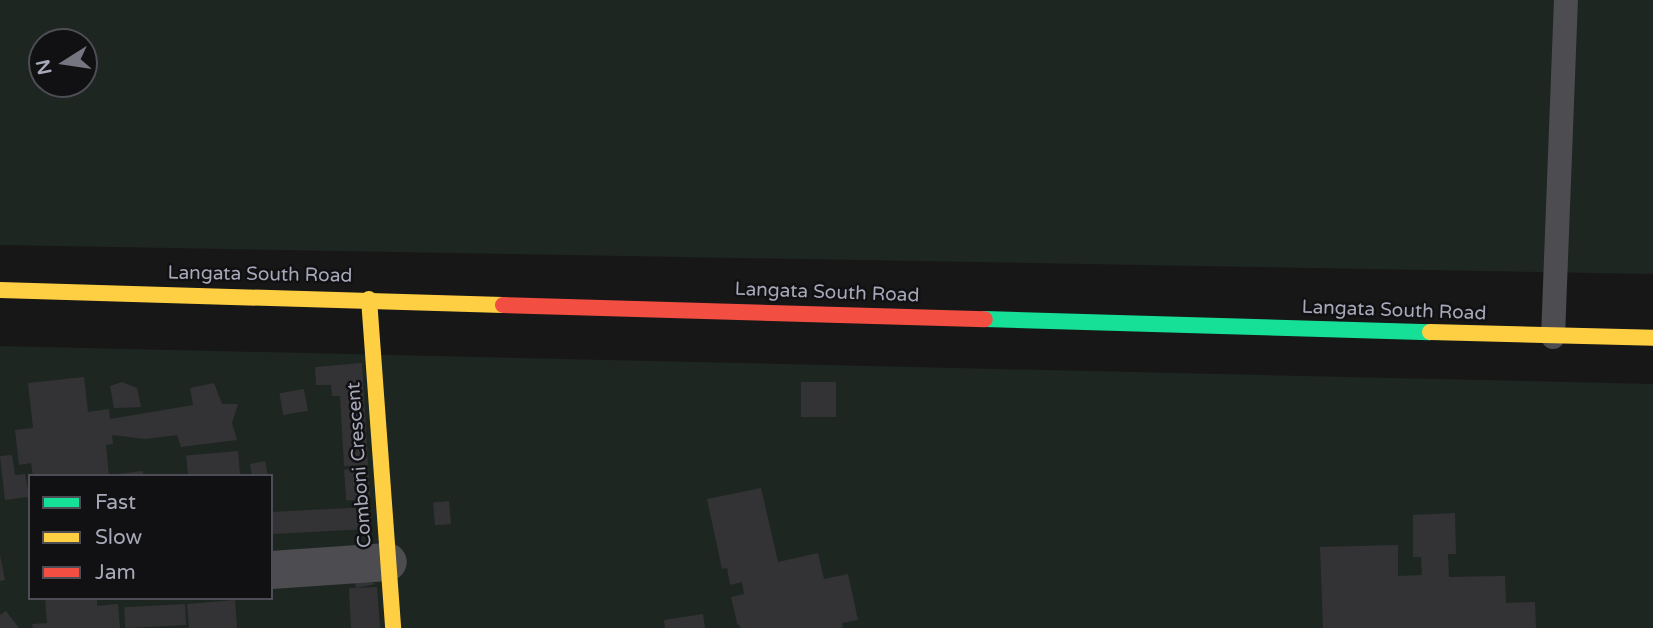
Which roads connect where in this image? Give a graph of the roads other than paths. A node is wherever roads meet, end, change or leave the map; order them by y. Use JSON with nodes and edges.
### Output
{"nodes":[{"id":1,"x":1566,"y":0,"type":"edge"},
{"id":2,"x":0,"y":290,"type":"edge"},
{"id":3,"x":369,"y":299,"type":"junction"},
{"id":4,"x":1553,"y":337,"type":"junction"},
{"id":5,"x":1653,"y":338,"type":"edge"},
{"id":6,"x":388,"y":562,"type":"junction"},
{"id":7,"x":273,"y":570,"type":"edge"},
{"id":8,"x":393,"y":628,"type":"edge"}],
"edges":[{"from":1,"to":4,"type":"lane"},
{"from":2,"to":3,"type":"street","name":"Langata South Road"},
{"from":3,"to":4,"type":"street","name":"Langata South Road"},
{"from":3,"to":6,"type":"street","name":"Comboni Crescent"},
{"from":4,"to":5,"type":"street","name":"Langata South Road"},
{"from":6,"to":7,"type":"street"},
{"from":6,"to":8,"type":"street","name":"Comboni Crescent"}]}
